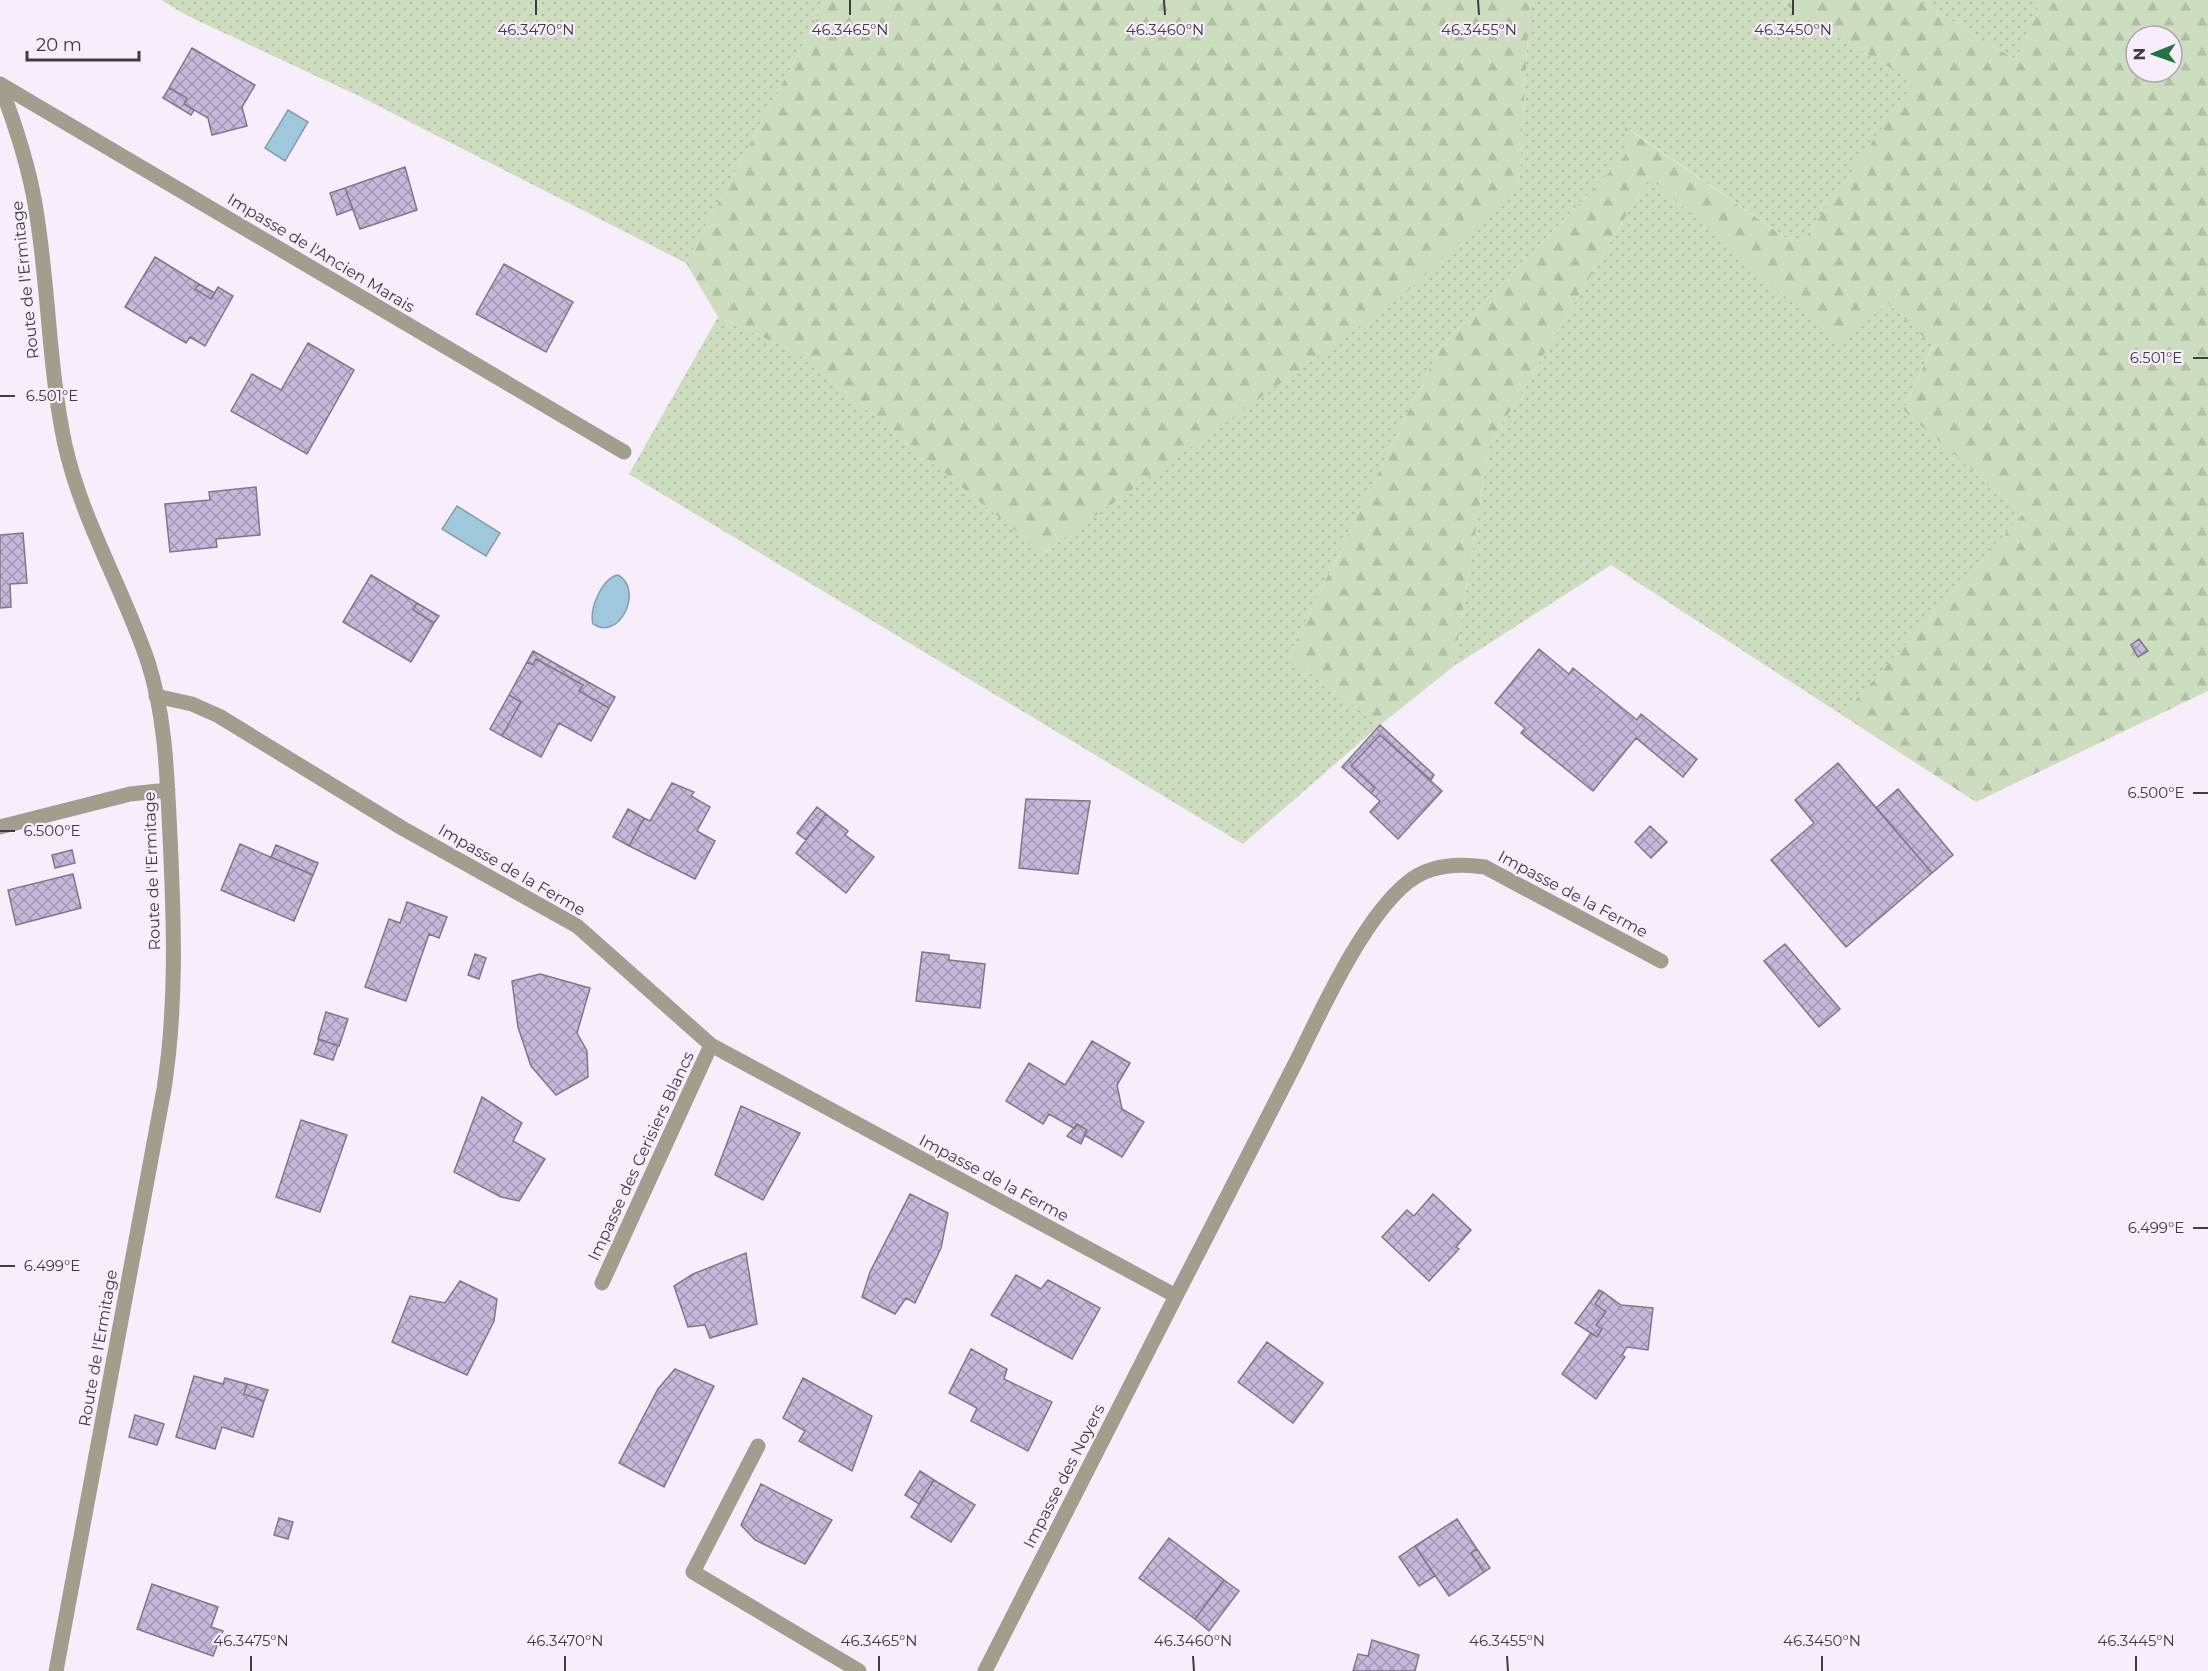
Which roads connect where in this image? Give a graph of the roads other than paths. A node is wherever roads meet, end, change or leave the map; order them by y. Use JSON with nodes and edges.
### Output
{"nodes":[{"id":1,"x":0,"y":85,"type":"edge"},
{"id":2,"x":624,"y":452,"type":"dead end"},
{"id":3,"x":156,"y":696,"type":"junction"},
{"id":4,"x":168,"y":790,"type":"junction"},
{"id":5,"x":0,"y":827,"type":"edge"},
{"id":6,"x":1661,"y":961,"type":"dead end"},
{"id":7,"x":711,"y":1045,"type":"junction"},
{"id":8,"x":603,"y":1283,"type":"dead end"},
{"id":9,"x":1176,"y":1296,"type":"junction"},
{"id":10,"x":758,"y":1446,"type":"dead end"},
{"id":11,"x":56,"y":1671,"type":"edge"},
{"id":12,"x":859,"y":1671,"type":"edge"},
{"id":13,"x":985,"y":1671,"type":"edge"}],
"edges":[{"from":1,"to":2,"type":"street","name":"Impasse de l'Ancien Marais"},
{"from":1,"to":3,"type":"street","name":"Route de l'Ermitage"},
{"from":3,"to":4,"type":"street","name":"Route de l'Ermitage"},
{"from":3,"to":7,"type":"street","name":"Impasse de la Ferme"},
{"from":4,"to":5,"type":"street"},
{"from":4,"to":11,"type":"street","name":"Route de l'Ermitage"},
{"from":6,"to":9,"type":"street","name":"Impasse de la Ferme"},
{"from":7,"to":8,"type":"street","name":"Impasse des Cerisiers Blancs"},
{"from":7,"to":9,"type":"street","name":"Impasse de la Ferme"},
{"from":9,"to":13,"type":"street","name":"Impasse des Noyers"},
{"from":10,"to":12,"type":"street"}]}
